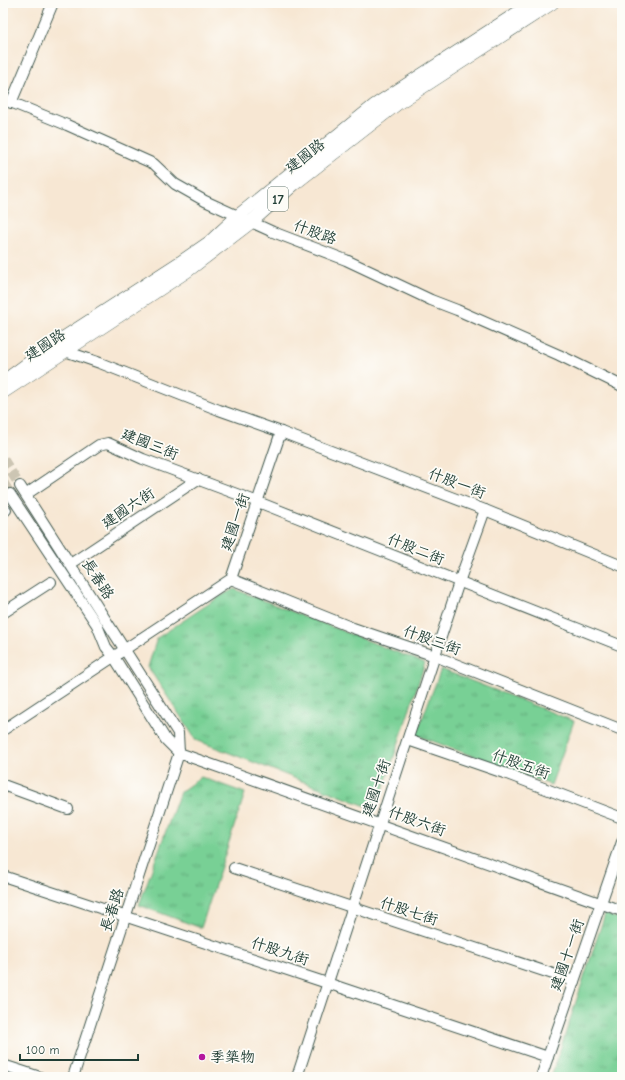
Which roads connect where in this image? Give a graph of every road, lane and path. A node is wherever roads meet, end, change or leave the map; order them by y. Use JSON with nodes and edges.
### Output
{"nodes":[{"id":1,"x":53,"y":3,"type":"edge"},
{"id":2,"x":533,"y":3,"type":"edge"},
{"id":3,"x":552,"y":3,"type":"edge"},
{"id":4,"x":7,"y":101,"type":"edge"},
{"id":5,"x":238,"y":216,"type":"junction"},
{"id":6,"x":251,"y":222,"type":"junction"},
{"id":7,"x":65,"y":351,"type":"junction"},
{"id":8,"x":3,"y":382,"type":"edge"},
{"id":9,"x":622,"y":386,"type":"edge"},
{"id":10,"x":3,"y":392,"type":"edge"},
{"id":11,"x":281,"y":432,"type":"junction"},
{"id":12,"x":198,"y":479,"type":"junction"},
{"id":13,"x":20,"y":486,"type":"tunnel mouth"},
{"id":14,"x":31,"y":491,"type":"dead end"},
{"id":15,"x":10,"y":494,"type":"tunnel mouth"},
{"id":16,"x":258,"y":502,"type":"junction"},
{"id":17,"x":485,"y":510,"type":"junction"},
{"id":18,"x":75,"y":561,"type":"dead end"},
{"id":19,"x":622,"y":566,"type":"edge"},
{"id":20,"x":231,"y":579,"type":"junction"},
{"id":21,"x":51,"y":582,"type":"dead end"},
{"id":22,"x":459,"y":582,"type":"junction"},
{"id":23,"x":3,"y":613,"type":"edge"},
{"id":24,"x":622,"y":646,"type":"edge"},
{"id":25,"x":125,"y":650,"type":"junction"},
{"id":26,"x":435,"y":656,"type":"junction"},
{"id":27,"x":114,"y":657,"type":"junction"},
{"id":28,"x":3,"y":730,"type":"edge"},
{"id":29,"x":622,"y":730,"type":"edge"},
{"id":30,"x":408,"y":740,"type":"junction"},
{"id":31,"x":179,"y":752,"type":"junction"},
{"id":32,"x":3,"y":785,"type":"edge"},
{"id":33,"x":68,"y":809,"type":"dead end"},
{"id":34,"x":622,"y":818,"type":"edge"},
{"id":35,"x":379,"y":823,"type":"junction"},
{"id":36,"x":622,"y":842,"type":"edge"},
{"id":37,"x":234,"y":868,"type":"dead end"},
{"id":38,"x":3,"y":876,"type":"edge"},
{"id":39,"x":601,"y":903,"type":"junction"},
{"id":40,"x":352,"y":908,"type":"junction"},
{"id":41,"x":622,"y":911,"type":"edge"},
{"id":42,"x":125,"y":917,"type":"junction"},
{"id":43,"x":574,"y":981,"type":"junction"},
{"id":44,"x":328,"y":983,"type":"junction"},
{"id":45,"x":548,"y":1057,"type":"junction"},
{"id":46,"x":3,"y":1065,"type":"edge"},
{"id":47,"x":40,"y":1077,"type":"edge"},
{"id":48,"x":73,"y":1077,"type":"edge"},
{"id":49,"x":297,"y":1077,"type":"edge"},
{"id":50,"x":542,"y":1077,"type":"edge"}],
"edges":[{"from":1,"to":4,"type":"street"},
{"from":2,"to":5,"type":"main road","name":"建國路","number":"17"},
{"from":3,"to":6,"type":"main road","name":"建國路","number":"17"},
{"from":4,"to":5,"type":"street","name":"什股路"},
{"from":5,"to":6,"type":"street","name":"什股路"},
{"from":5,"to":8,"type":"main road","name":"建國路","number":"17"},
{"from":6,"to":7,"type":"main road","name":"建國路","number":"17"},
{"from":6,"to":9,"type":"street","name":"什股路"},
{"from":7,"to":10,"type":"main road","name":"建國路","number":"17"},
{"from":7,"to":11,"type":"street"},
{"from":11,"to":16,"type":"street","name":"建國一街"},
{"from":11,"to":17,"type":"street","name":"什股一街"},
{"from":12,"to":14,"type":"street","name":"建國三街"},
{"from":12,"to":16,"type":"street","name":"什股二街"},
{"from":12,"to":18,"type":"street","name":"建國六街"},
{"from":13,"to":25,"type":"street","name":"長春路"},
{"from":15,"to":27,"type":"street","name":"長春路"},
{"from":16,"to":20,"type":"street","name":"建國一街"},
{"from":16,"to":22,"type":"street","name":"什股二街"},
{"from":17,"to":19,"type":"street","name":"什股一街"},
{"from":17,"to":22,"type":"street","name":"建國十街"},
{"from":20,"to":25,"type":"street"},
{"from":20,"to":26,"type":"street","name":"什股三街"},
{"from":21,"to":23,"type":"street"},
{"from":22,"to":24,"type":"street","name":"什股二街"},
{"from":22,"to":26,"type":"street","name":"建國十街"},
{"from":25,"to":27,"type":"street"},
{"from":25,"to":31,"type":"street","name":"長春路"},
{"from":26,"to":29,"type":"street","name":"什股三街"},
{"from":26,"to":30,"type":"street","name":"建國十街"},
{"from":27,"to":28,"type":"street"},
{"from":27,"to":31,"type":"street","name":"長春路"},
{"from":30,"to":34,"type":"street","name":"什股五街"},
{"from":30,"to":35,"type":"street","name":"建國十街"},
{"from":31,"to":35,"type":"street","name":"什股六街"},
{"from":31,"to":42,"type":"street","name":"長春路"},
{"from":32,"to":33,"type":"street"},
{"from":35,"to":39,"type":"street","name":"什股六街"},
{"from":35,"to":40,"type":"street","name":"建國十街"},
{"from":36,"to":39,"type":"street","name":"建國十一街"},
{"from":37,"to":40,"type":"street","name":"什股七街"},
{"from":38,"to":42,"type":"street","name":"什股九街"},
{"from":39,"to":41,"type":"street","name":"什股六街"},
{"from":39,"to":43,"type":"street","name":"建國十一街"},
{"from":40,"to":43,"type":"street","name":"什股七街"},
{"from":40,"to":44,"type":"street","name":"建國十街"},
{"from":42,"to":44,"type":"street","name":"什股九街"},
{"from":42,"to":48,"type":"street","name":"長春路"},
{"from":43,"to":45,"type":"street","name":"建國十一街"},
{"from":44,"to":45,"type":"street","name":"什股九街"},
{"from":44,"to":49,"type":"street","name":"建國十街"},
{"from":45,"to":50,"type":"street","name":"建國十一街"},
{"from":46,"to":47,"type":"street"}]}
